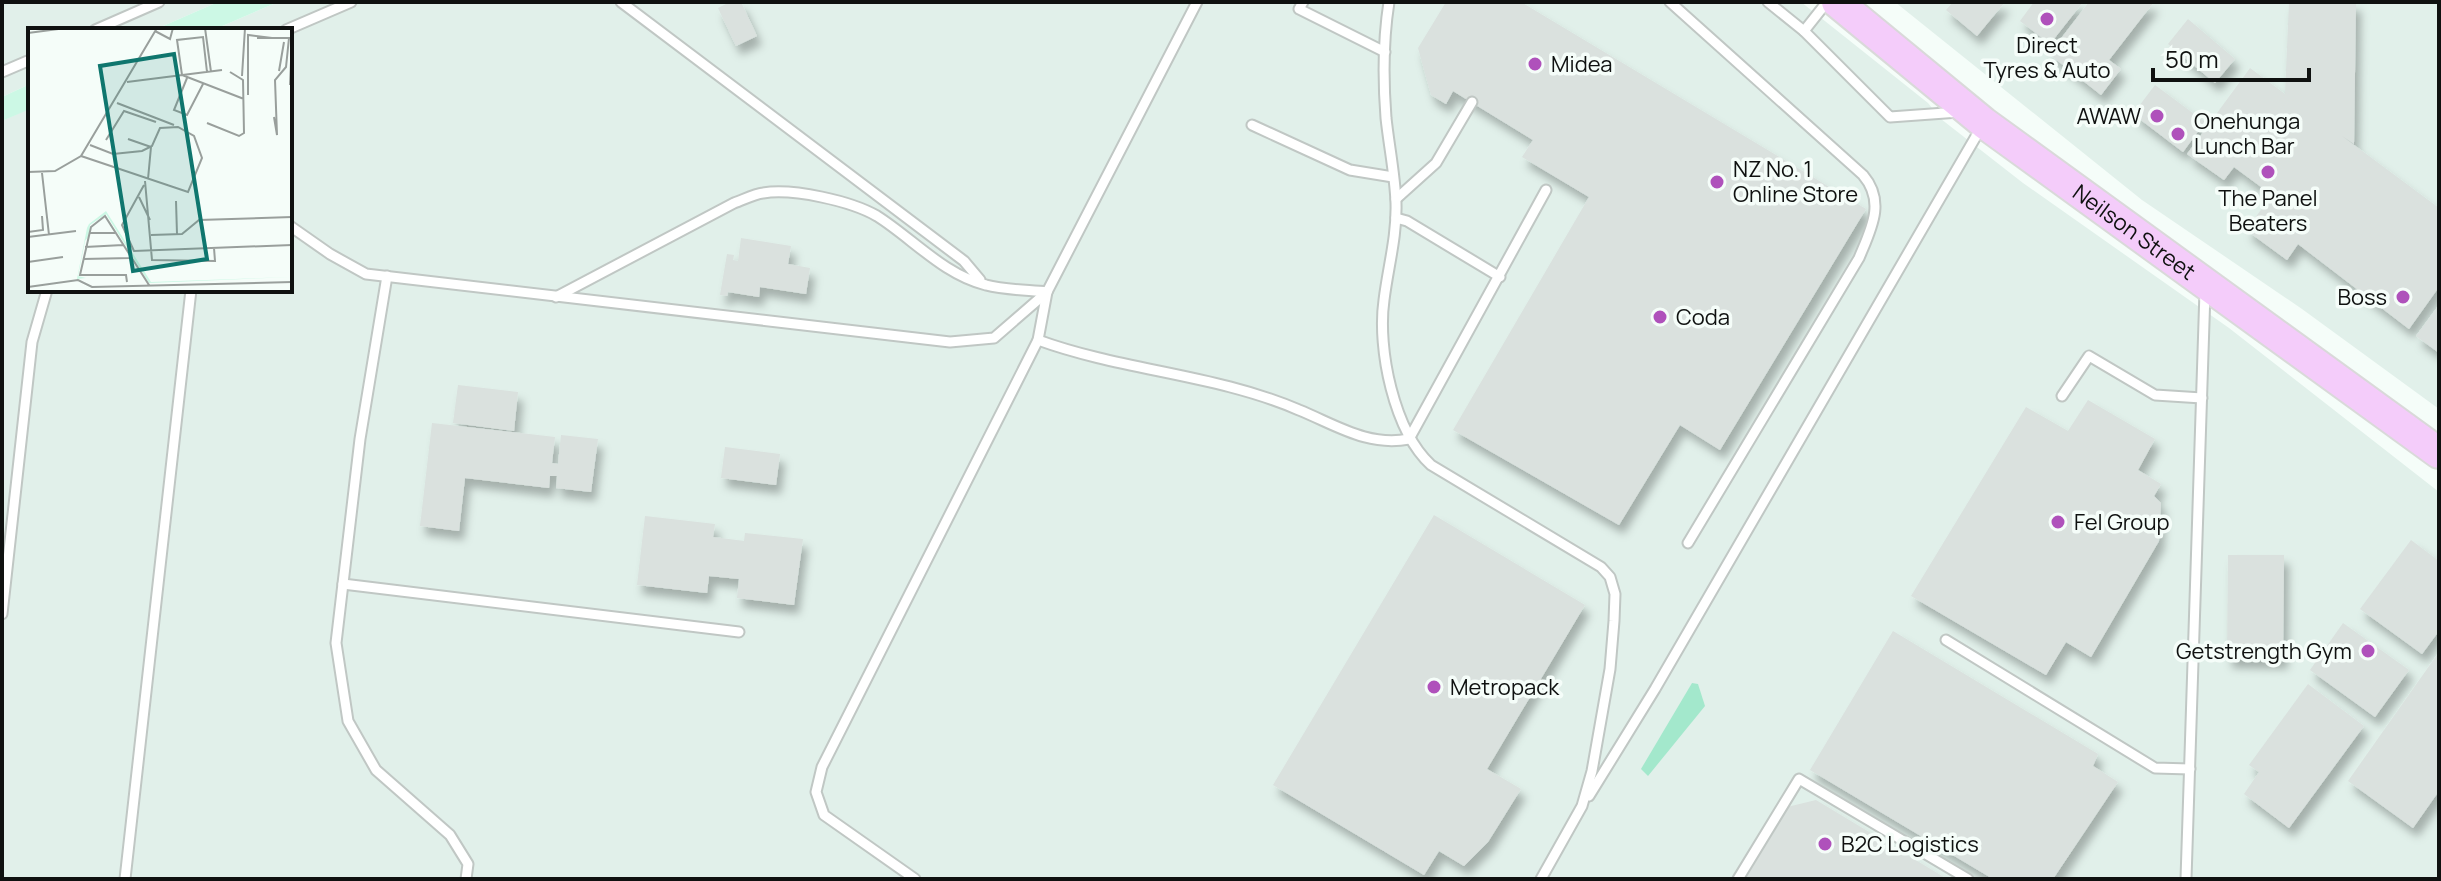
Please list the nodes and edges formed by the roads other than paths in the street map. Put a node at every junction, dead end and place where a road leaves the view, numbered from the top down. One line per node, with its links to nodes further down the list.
1 (157, 2): 11 (lane)
2 (351, 2): 12 (lane)
3 (621, 2): 27 (lane)
4 (1197, 2): 31 (lane)
5 (1303, 2): 14 (lane)
6 (1389, 2): 14 (lane)
7 (1670, 2): 38 (lane)
8 (1768, 2): 13 (lane)
9 (1827, 2): 13 (lane)
10 (1837, 2): 18 (main road, Neilson Street)
11 (99, 28)
12 (291, 28)
13 (1804, 31): 18 (lane)
14 (1385, 52): 20 (lane)
15 (28, 61): 16 (lane)
16 (2, 72)
17 (1472, 102): 22 (lane)
18 (1977, 117): 28 (main road, Neilson Street); 44 (lane)
19 (1252, 125): 20 (lane)
20 (1393, 177): 22 (lane)
21 (1546, 190): 26 (lane)
22 (1396, 199): 23 (lane)
23 (1396, 218): 26 (lane); 36 (lane)
24 (292, 227): 25 (lane)
25 (387, 276): 32 (lane); 39 (lane)
26 (1500, 277): 36 (lane)
27 (985, 285): 31 (lane); 32 (lane)
28 (2206, 285): 35 (lane); 37 (main road, Neilson Street)
29 (46, 292): 40 (lane)
30 (191, 292): 45 (lane)
31 (1047, 292): 32 (lane); 33 (lane)
32 (556, 297)
33 (1038, 340): 36 (lane); 47 (lane)
34 (2062, 396): 35 (lane)
35 (2202, 398): 43 (lane)
36 (1409, 439): 44 (lane)
37 (2439, 453)
38 (1688, 543)
39 (343, 584): 41 (lane); 46 (lane)
40 (2, 614)
41 (739, 632)
42 (1946, 640): 43 (lane)
43 (2190, 769): 51 (lane)
44 (1579, 812): 48 (lane)
45 (125, 879)
46 (466, 879)
47 (915, 879)
48 (1541, 879)
49 (1738, 879): 50 (lane)
50 (1968, 879)
51 (2186, 879)

